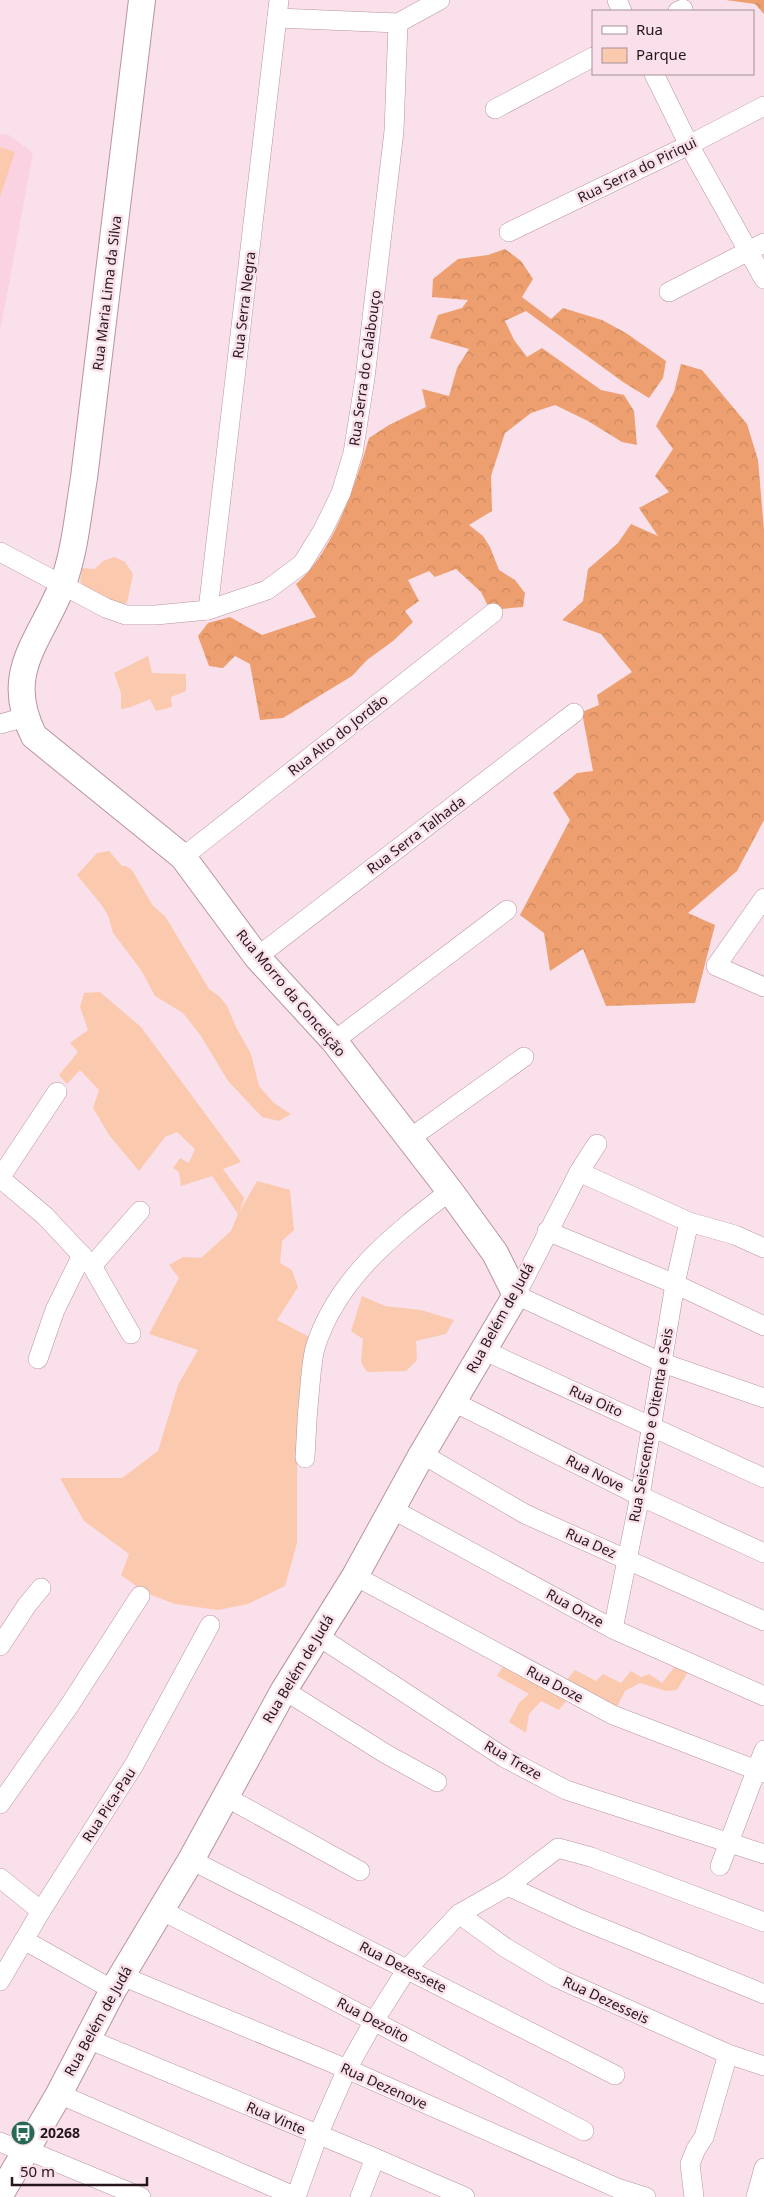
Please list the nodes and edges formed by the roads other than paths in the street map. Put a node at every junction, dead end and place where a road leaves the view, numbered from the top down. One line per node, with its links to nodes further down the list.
1 (142, 0): 15 (street, Rua Maria Lima da Silva)
2 (440, 0): 4 (street)
3 (278, 9): 4 (street); 16 (street, Rua Serra Negra)
4 (398, 23): 16 (street, Rua Serra do Calabouço)
5 (592, 58): 8 (street)
6 (654, 75): 9 (street)
7 (764, 106): 9 (street, Rua Serra do Piriqui)
8 (495, 109)
9 (689, 145): 10 (street, Rua Serra do Piriqui); 11 (street)
10 (509, 232)
11 (756, 246): 12 (street); 13 (street)
12 (764, 279)
13 (669, 292)
14 (0, 552): 15 (street, Rua Serra do Calabouço)
15 (62, 585): 16 (street, Rua Serra do Calabouço); 19 (street, Rua Morro da Conceição)
16 (208, 610)
17 (493, 613): 21 (street, Rua Alto do Jordão)
18 (574, 713): 24 (street, Rua Serra Talhada)
19 (25, 717): 20 (street); 21 (street, Rua Morro da Conceição)
20 (0, 724)
21 (183, 857): 24 (street, Rua Morro da Conceição)
22 (764, 898): 25 (street)
23 (507, 910): 26 (street)
24 (257, 957): 26 (street, Rua Morro da Conceição)
25 (764, 987)
26 (334, 1042): 29 (street, Rua Morro da Conceição)
27 (524, 1057): 29 (street)
28 (57, 1092): 32 (street)
29 (409, 1139): 33 (street, Rua Morro da Conceição)
30 (597, 1144): 31 (street, Rua Belém de Judá)
31 (579, 1172): 35 (street); 36 (street, Rua Belém de Judá)
32 (0, 1178): 38 (street)
33 (450, 1191): 40 (street, Rua Morro da Conceição); 50 (street)
34 (140, 1211): 38 (street)
35 (689, 1222): 37 (street); 39 (street, Rua Seiscento e Oitenta e Seis)
36 (547, 1231): 39 (street); 40 (street, Rua Belém de Judá)
37 (764, 1248)
38 (87, 1261): 42 (street); 44 (street)
39 (675, 1284): 41 (street); 45 (street, Rua Seiscento e Oitenta e Seis)
40 (516, 1295): 43 (street, Rua Belém de Judá); 45 (street)
41 (764, 1326)
42 (131, 1334)
43 (483, 1350): 47 (street, Rua Belém de Judá); 48 (street, Rua Oito)
44 (38, 1359)
45 (663, 1363): 46 (street); 48 (street, Rua Seiscento e Oitenta e Seis)
46 (764, 1398)
47 (454, 1402): 49 (street, Rua Belém de Judá); 52 (street, Rua Nove)
48 (651, 1426): 51 (street, Rua Oito); 52 (street, Rua Seiscento e Oitenta e Seis)
49 (422, 1454): 53 (street, Rua Belém de Judá); 55 (street, Rua Dez)
50 (305, 1458)
51 (764, 1478)
52 (640, 1496): 54 (street, Rua Nove); 55 (street, Rua Seiscento e Oitenta e Seis)
53 (392, 1509): 56 (street, Rua Belém de Judá); 61 (street, Rua Onze)
54 (764, 1553)
55 (628, 1559): 59 (street, Rua Dez); 61 (street, Rua Seiscento e Oitenta e Seis)
56 (355, 1576): 62 (street, Rua Belém de Judá); 67 (street, Rua Doze)
57 (40, 1588): 63 (street)
58 (140, 1596): 70 (street)
59 (764, 1621)
60 (210, 1625): 79 (street, Rua Pica-Pau)
61 (613, 1629): 65 (street, Rua Onze)
62 (318, 1636): 64 (street, Rua Belém de Judá); 71 (street, Rua Treze)
63 (0, 1646)
64 (284, 1690): 68 (street); 69 (street, Rua Belém de Judá)
65 (764, 1696)
66 (764, 1750): 67 (street)
67 (760, 1771): 71 (street)
68 (437, 1782)
69 (226, 1797): 73 (street, Rua Belém de Judá); 75 (street)
70 (0, 1804)
71 (729, 1842): 72 (street); 74 (street)
72 (764, 1854)
73 (191, 1860): 78 (street, Rua Belém de Judá); 83 (street, Rua Dezessete)
74 (720, 1866)
75 (360, 1871)
76 (0, 1878): 79 (street)
77 (508, 1886): 80 (street); 81 (street); 86 (street)
78 (162, 1910): 85 (street, Rua Belém de Judá); 87 (street, Rua Dezoito)
79 (40, 1911): 82 (street, Rua Pica-Pau)
80 (460, 1914): 83 (street); 89 (street, Rua Dezesseis)
81 (764, 1922)
82 (24, 1940): 84 (street, Rua Pica-Pau); 85 (street, Rua Dezenove)
83 (407, 1969): 87 (street); 92 (street, Rua Dezessete)
84 (0, 1981)
85 (117, 1983): 88 (street, Rua Belém de Judá); 91 (street, Rua Dezenove)
86 (764, 1994)
87 (374, 2021): 91 (street); 94 (street, Rua Dezoito)
88 (88, 2039): 93 (street, Rua Belém de Judá); 95 (street, Rua Vinte)
89 (728, 2054): 90 (street, Rua Dezesseis); 108 (street)
90 (764, 2066)
91 (347, 2069): 95 (street); 101 (street, Rua Dezenove)
92 (615, 2075)
93 (59, 2094): 97 (street, Rua Belém de Judá); 104 (street)
94 (584, 2131)
95 (318, 2135): 98 (street, Rua Vinte); 104 (street)
96 (0, 2142): 97 (street)
97 (25, 2151): 102 (street, Rua Belém de Judá); 103 (street)
98 (375, 2158): 100 (street, Rua Vinte); 105 (street)
99 (764, 2168): 109 (street)
100 (427, 2189): 106 (street, Rua Vinte)
101 (616, 2192): 107 (street, Rua Dezenove)
102 (0, 2195)
103 (141, 2197)
104 (296, 2197)
105 (360, 2197)
106 (465, 2197)
107 (646, 2197)
108 (694, 2197)
109 (756, 2197)

